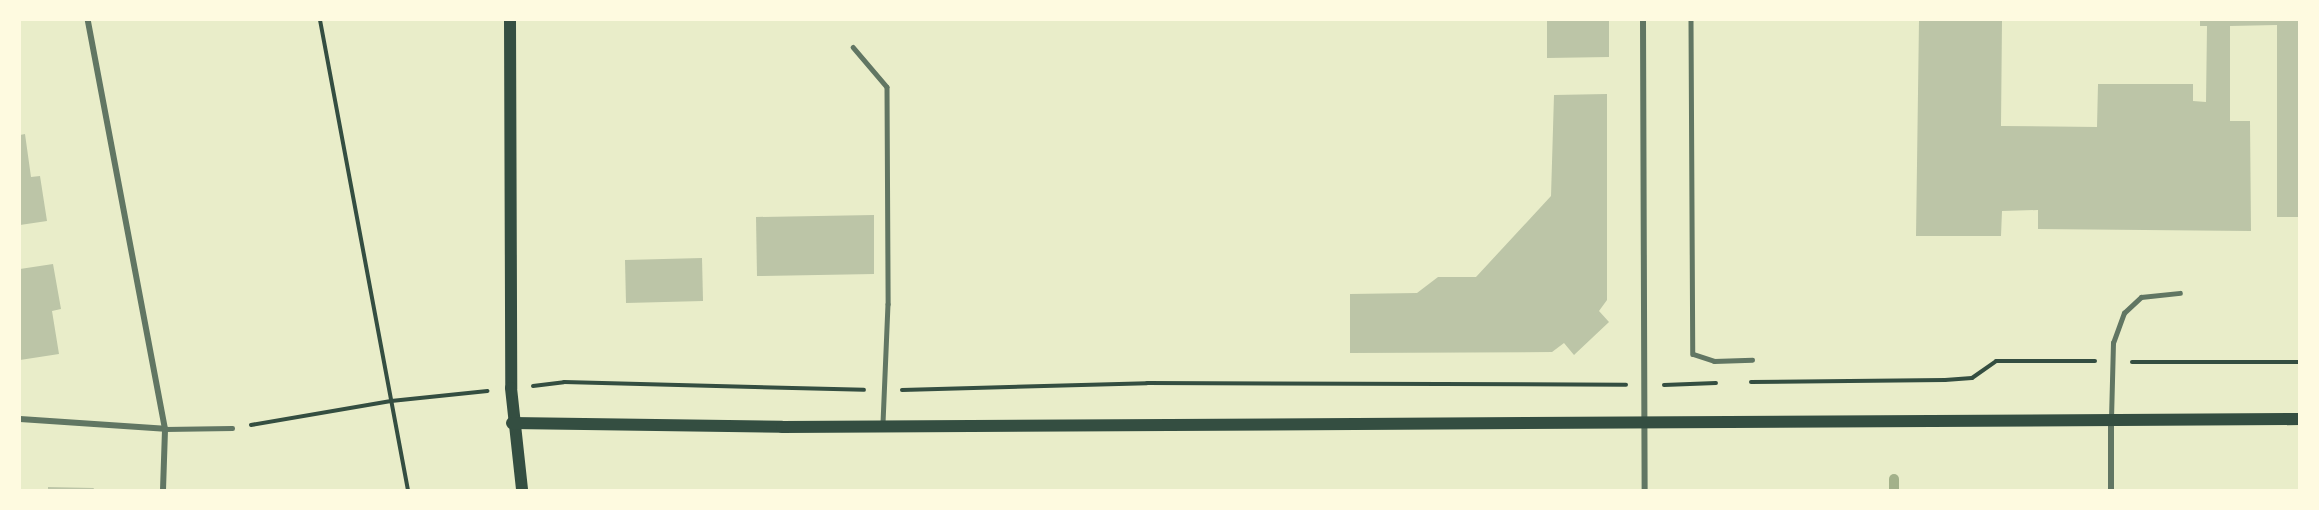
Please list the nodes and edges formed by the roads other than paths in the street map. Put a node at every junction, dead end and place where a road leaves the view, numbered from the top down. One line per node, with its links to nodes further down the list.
1 (88, 20): 15 (street)
2 (510, 20): 11 (main road)
3 (1643, 20): 12 (street)
4 (1690, 20): 7 (lane)
5 (853, 47): 13 (lane)
6 (2180, 293): 10 (lane)
7 (1752, 360)
8 (2300, 418): 10 (main road)
9 (20, 419): 15 (street)
10 (2111, 421): 12 (main road); 19 (street)
11 (512, 423): 13 (main road); 17 (main road)
12 (1646, 424): 13 (main road); 18 (street)
13 (883, 427)
14 (232, 428): 15 (lane)
15 (165, 429): 16 (street)
16 (163, 490)
17 (522, 490)
18 (1645, 490)
19 (2111, 490)

